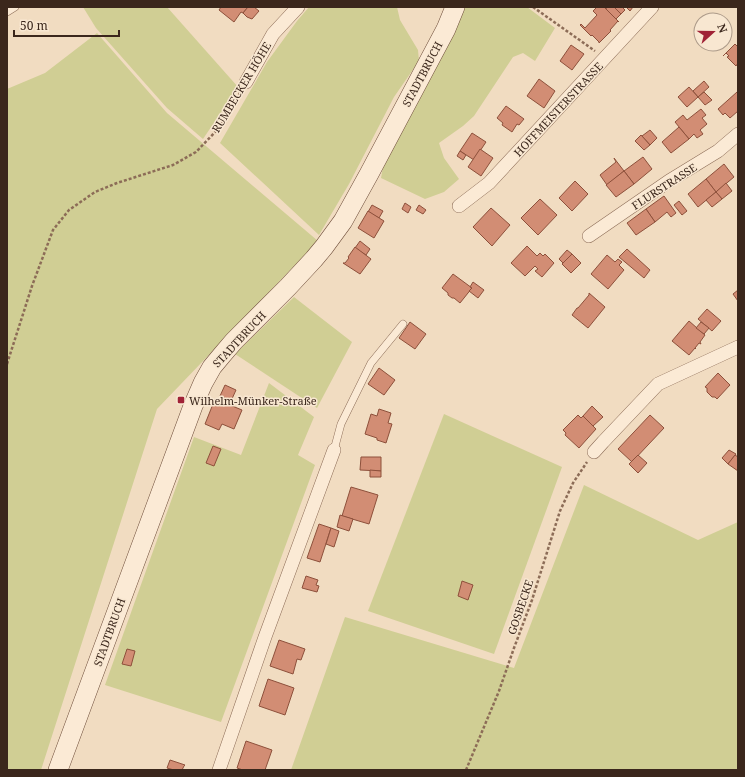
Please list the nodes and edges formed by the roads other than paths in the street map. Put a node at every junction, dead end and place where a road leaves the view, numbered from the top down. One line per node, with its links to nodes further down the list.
1 (15, 7): 5 (lane)
2 (298, 7): 6 (street, RUMBECKER HÖHE)
3 (455, 7): 14 (street, STADTBRUCH)
4 (652, 7): 8 (street, HOFFMEISTERSTRASSE)
5 (7, 12)
6 (246, 82)
7 (738, 134): 9 (street, FLURSTRASSE)
8 (459, 206)
9 (589, 236)
10 (403, 324): 12 (lane)
11 (738, 347): 13 (street)
12 (334, 450): 15 (street)
13 (594, 452)
14 (58, 770)
15 (218, 770)

